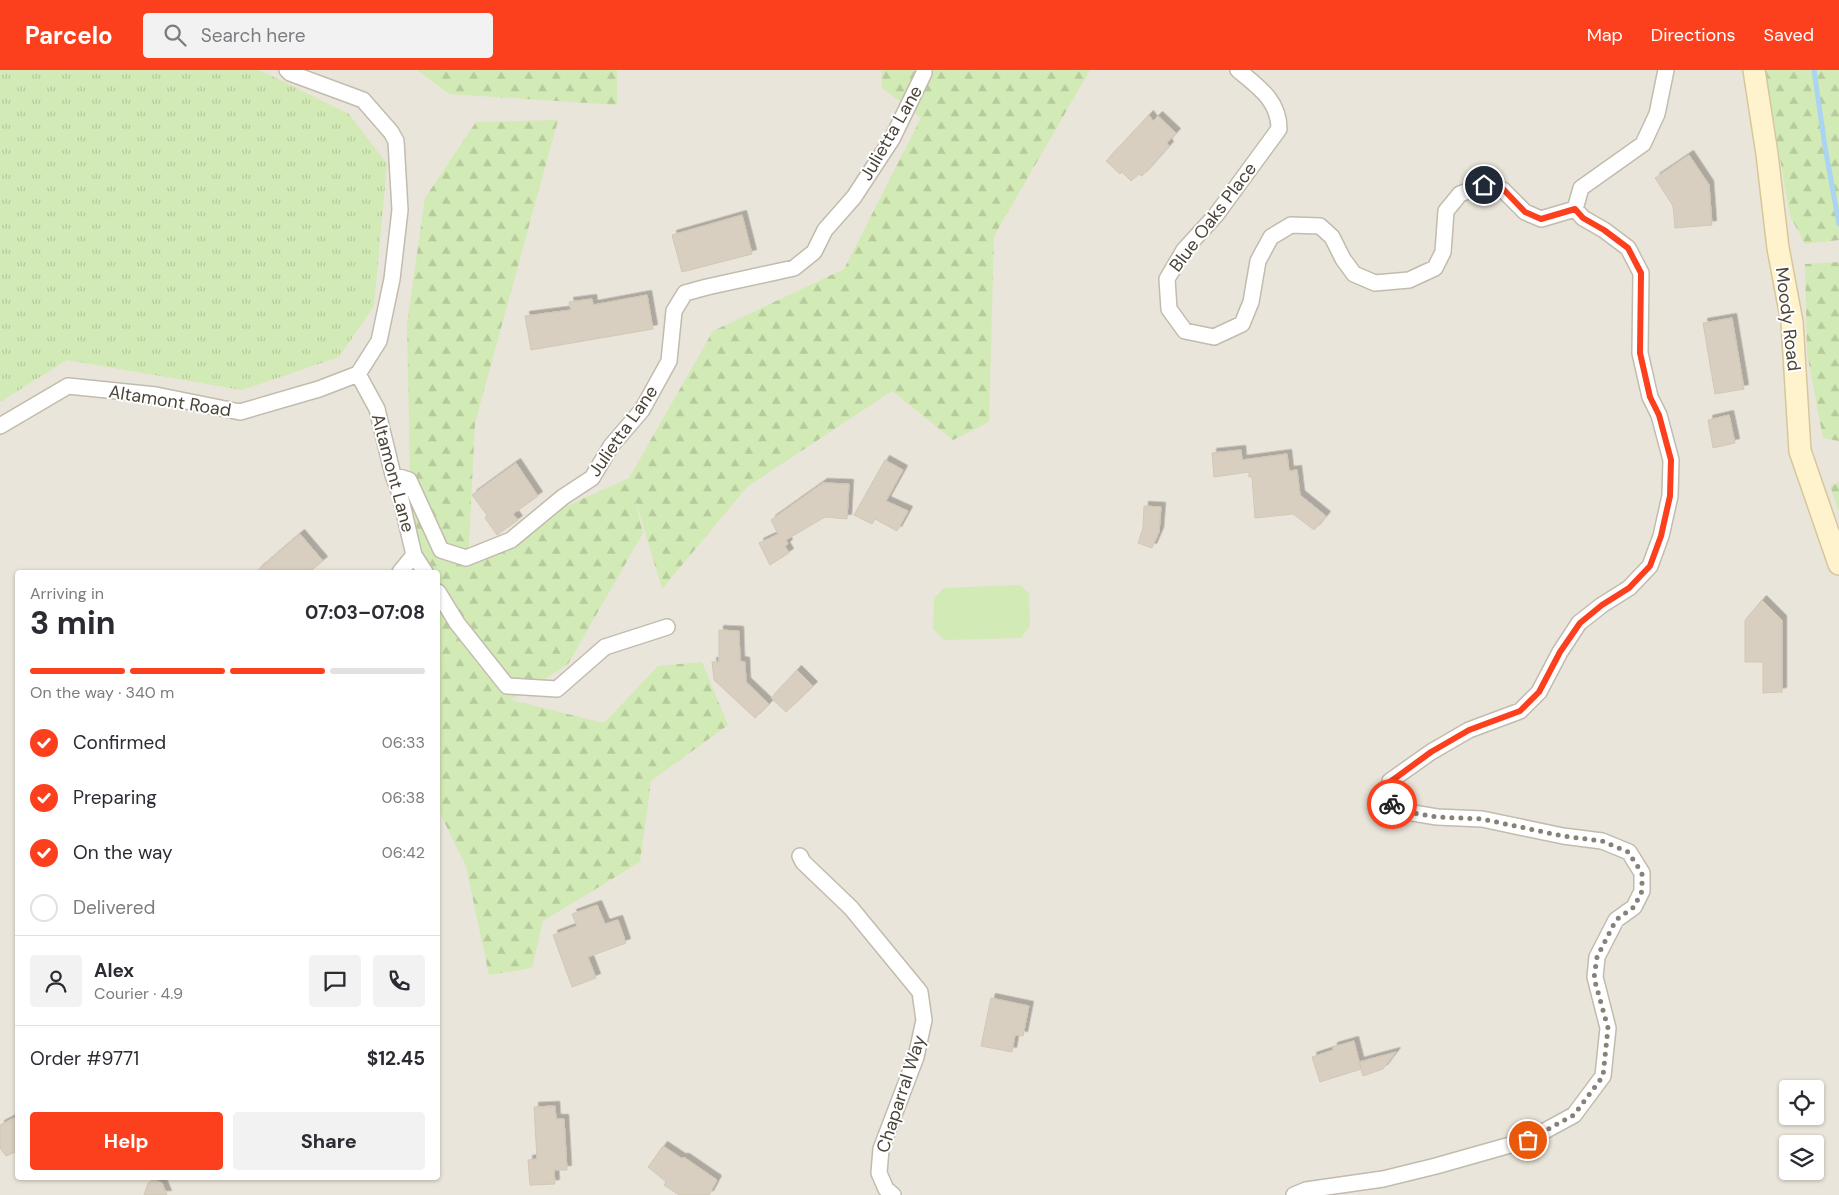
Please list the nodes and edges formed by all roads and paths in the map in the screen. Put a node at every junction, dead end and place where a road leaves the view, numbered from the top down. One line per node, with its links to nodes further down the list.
1 (287, 70): 7 (street)
2 (924, 70): 9 (street, Julietta Lane)
3 (1238, 70): 6 (street, Blue Oaks Place)
4 (1666, 70): 6 (street)
5 (1754, 70): 11 (street, Moody Road)
6 (1575, 209): 18 (street)
7 (358, 374): 8 (street, Altamont Road); 9 (street, Altamont Lane)
8 (0, 426)
9 (393, 475): 10 (street, Altamont Lane)
10 (414, 555): 12 (street); 13 (street, Altamont Lane)
11 (1839, 564)
12 (402, 570)
13 (424, 570)
14 (440, 595): 15 (street)
15 (667, 627)
16 (800, 856): 17 (street, Chaparral Way)
17 (893, 1195)
18 (1294, 1195)

